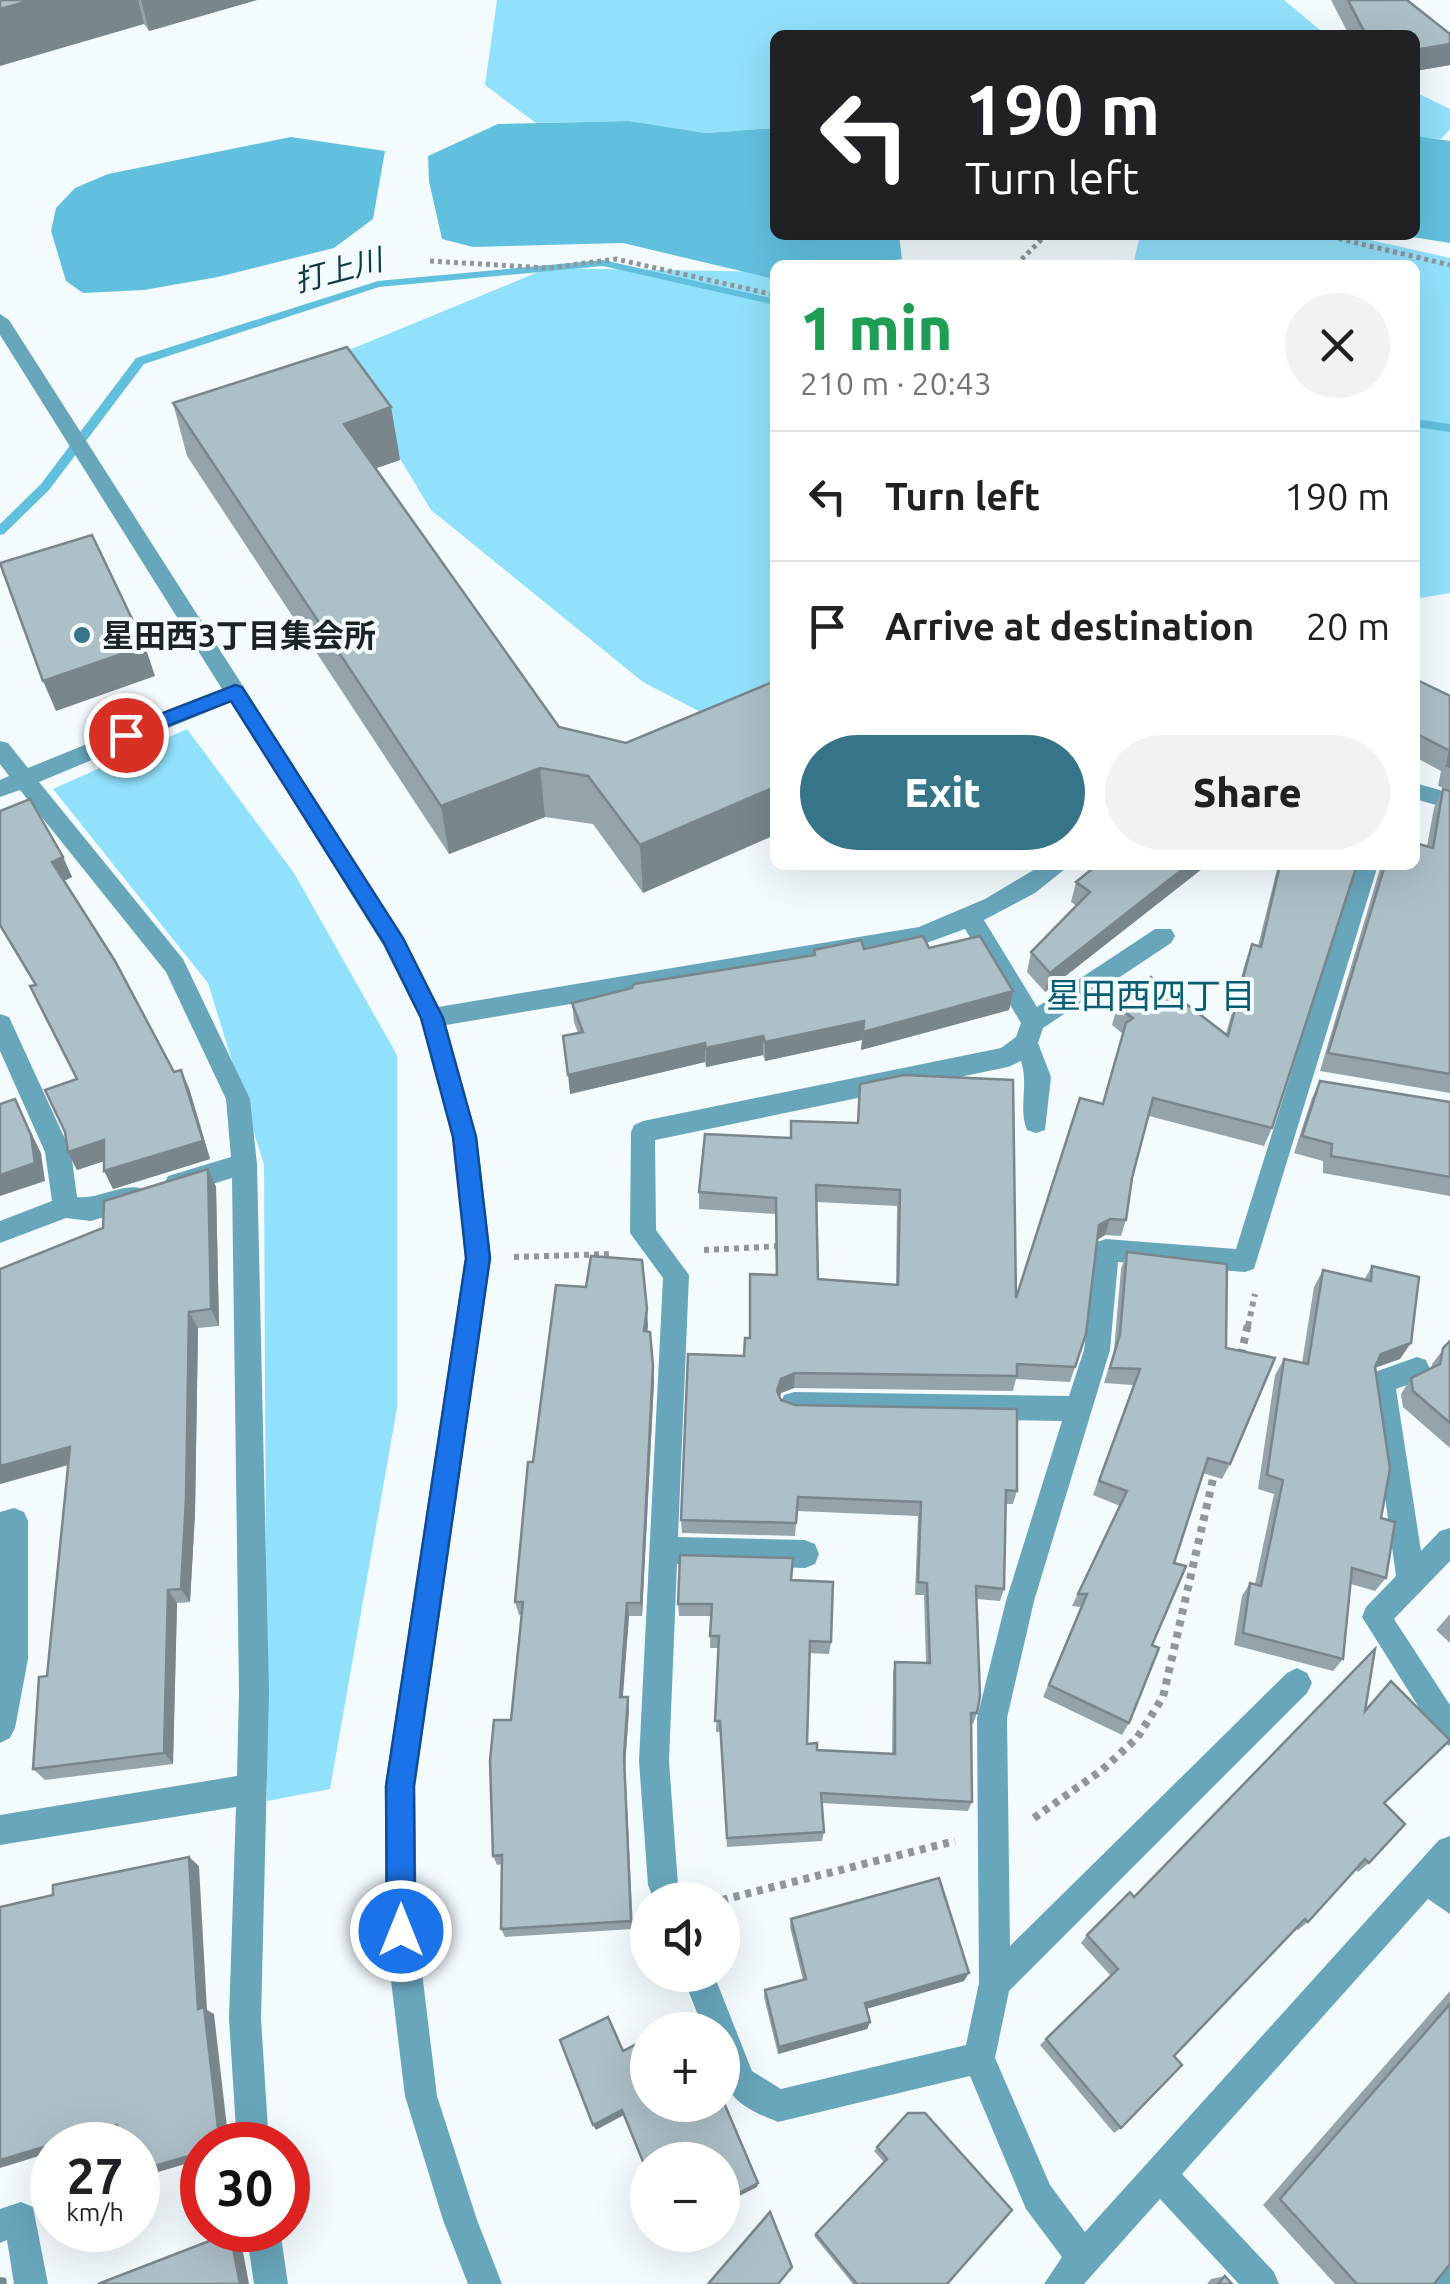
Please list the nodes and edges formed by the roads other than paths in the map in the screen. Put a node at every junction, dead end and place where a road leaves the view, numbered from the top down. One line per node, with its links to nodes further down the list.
1 (0, 320): 2 (street)
2 (235, 692): 4 (street); 11 (street)
3 (0, 749): 4 (street)
4 (12, 784): 15 (street)
5 (1420, 792): 6 (street)
6 (1450, 801)
7 (1053, 870): 9 (street)
8 (1366, 870): 20 (street)
9 (971, 918): 11 (street); 13 (street)
10 (1163, 936): 13 (street)
11 (432, 1018): 44 (street)
12 (0, 1024): 16 (street)
13 (1029, 1032): 14 (street); 23 (street)
14 (1036, 1123)
15 (244, 1164): 16 (street); 29 (street)
16 (66, 1207): 17 (street)
17 (0, 1232)
18 (1418, 1369): 25 (street)
19 (794, 1404): 20 (street)
20 (1078, 1409): 34 (street)
21 (0, 1525): 27 (street)
22 (1450, 1541): 25 (street)
23 (663, 1550): 24 (street); 32 (street)
24 (804, 1554)
25 (1411, 1578): 28 (street)
26 (1297, 1683): 34 (street)
27 (0, 1728)
28 (1450, 1732)
29 (251, 1790): 30 (street); 37 (street)
30 (0, 1830)
31 (1450, 1851): 33 (street)
32 (663, 1882)
33 (1438, 1888): 38 (street)
34 (995, 1983): 35 (street)
35 (979, 2058): 36 (street); 41 (street)
36 (740, 2082)
37 (251, 2122)
38 (1160, 2174): 41 (street); 46 (street)
39 (0, 2226): 42 (street)
40 (266, 2252): 43 (street)
41 (1084, 2258): 45 (street)
42 (31, 2284)
43 (271, 2284)
44 (485, 2284)
45 (1061, 2284)
46 (1262, 2284)

